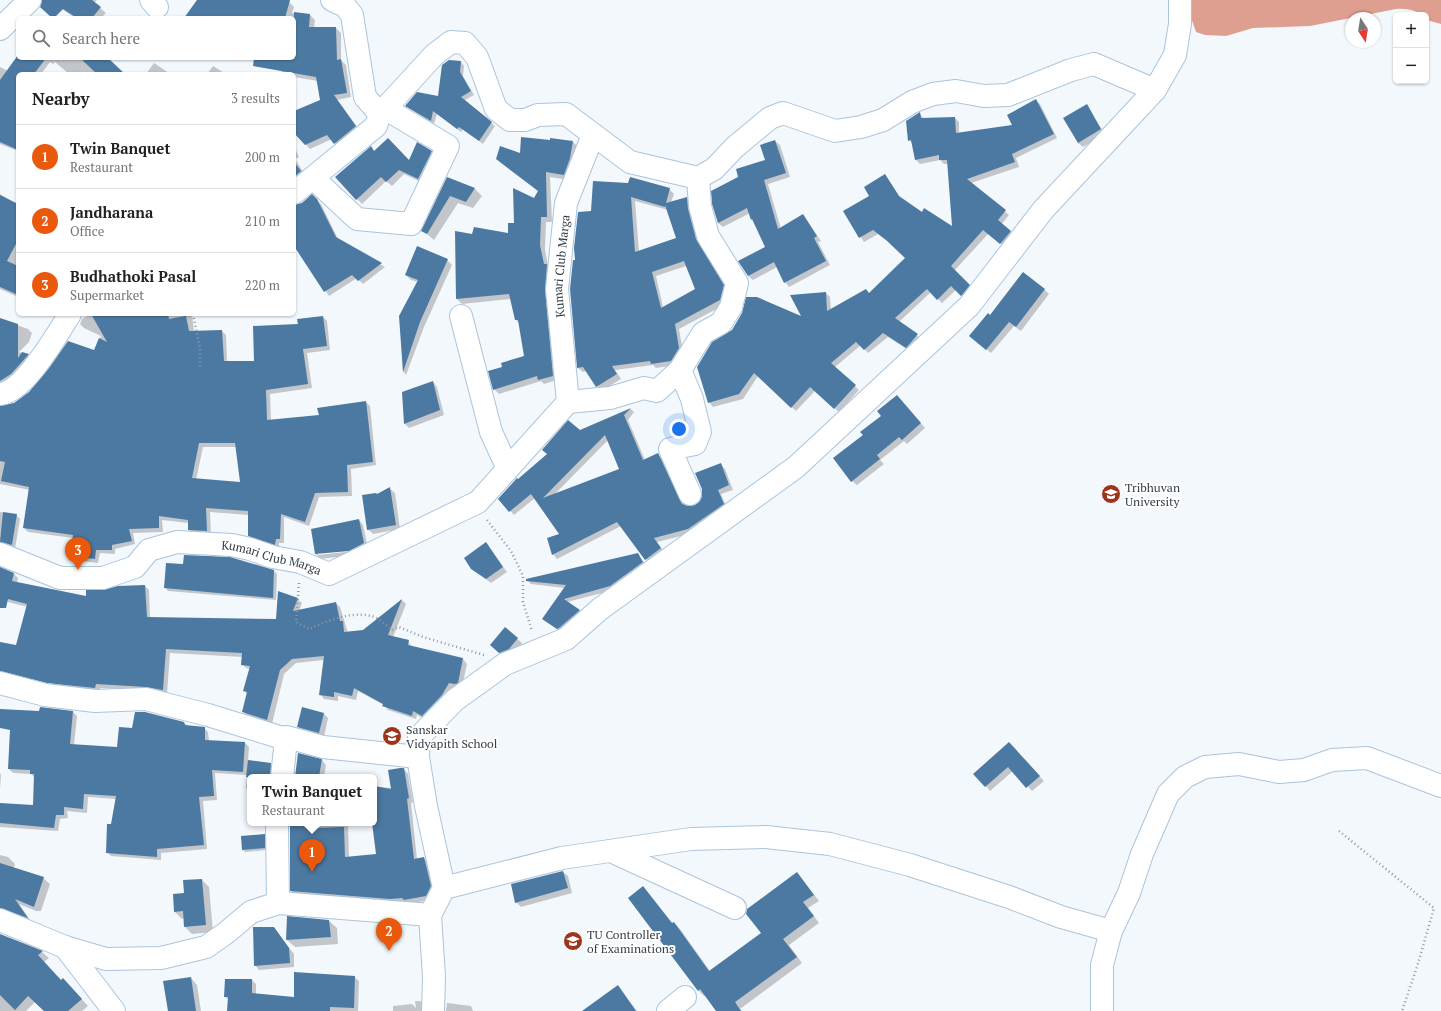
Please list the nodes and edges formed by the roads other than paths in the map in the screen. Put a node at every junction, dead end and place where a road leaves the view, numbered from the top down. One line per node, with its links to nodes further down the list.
1 (30, 0): 4 (street)
2 (332, 0): 6 (street)
3 (1180, 0): 5 (street)
4 (0, 29)
5 (1155, 90): 9 (street); 21 (street)
6 (383, 112): 7 (street); 8 (street); 8 (street)
7 (593, 135): 9 (street); 15 (street, Kumari Club Marga)
8 (314, 178): 10 (street)
9 (698, 178): 13 (street)
10 (296, 192)
11 (69, 316): 14 (street)
12 (461, 316): 16 (street)
13 (680, 370): 15 (street); 17 (street)
14 (0, 394)
15 (568, 402): 16 (street, Kumari Club Marga)
16 (508, 469): 18 (street, Kumari Club Marga)
17 (690, 494)
18 (0, 554)
19 (0, 683): 20 (street)
20 (286, 739): 21 (street); 22 (street)
21 (418, 756): 26 (street)
22 (282, 774)
23 (1441, 786): 31 (street)
24 (277, 826): 27 (street)
25 (610, 851): 26 (street); 28 (street); 31 (street)
26 (444, 888): 29 (street)
27 (278, 903): 29 (street); 32 (street)
28 (735, 908)
29 (430, 915): 35 (street)
30 (0, 920): 32 (street)
31 (1111, 931): 37 (street)
32 (65, 947): 34 (street)
33 (686, 997): 36 (street)
34 (114, 1011)
35 (433, 1011)
36 (668, 1011)
37 (1102, 1011)

